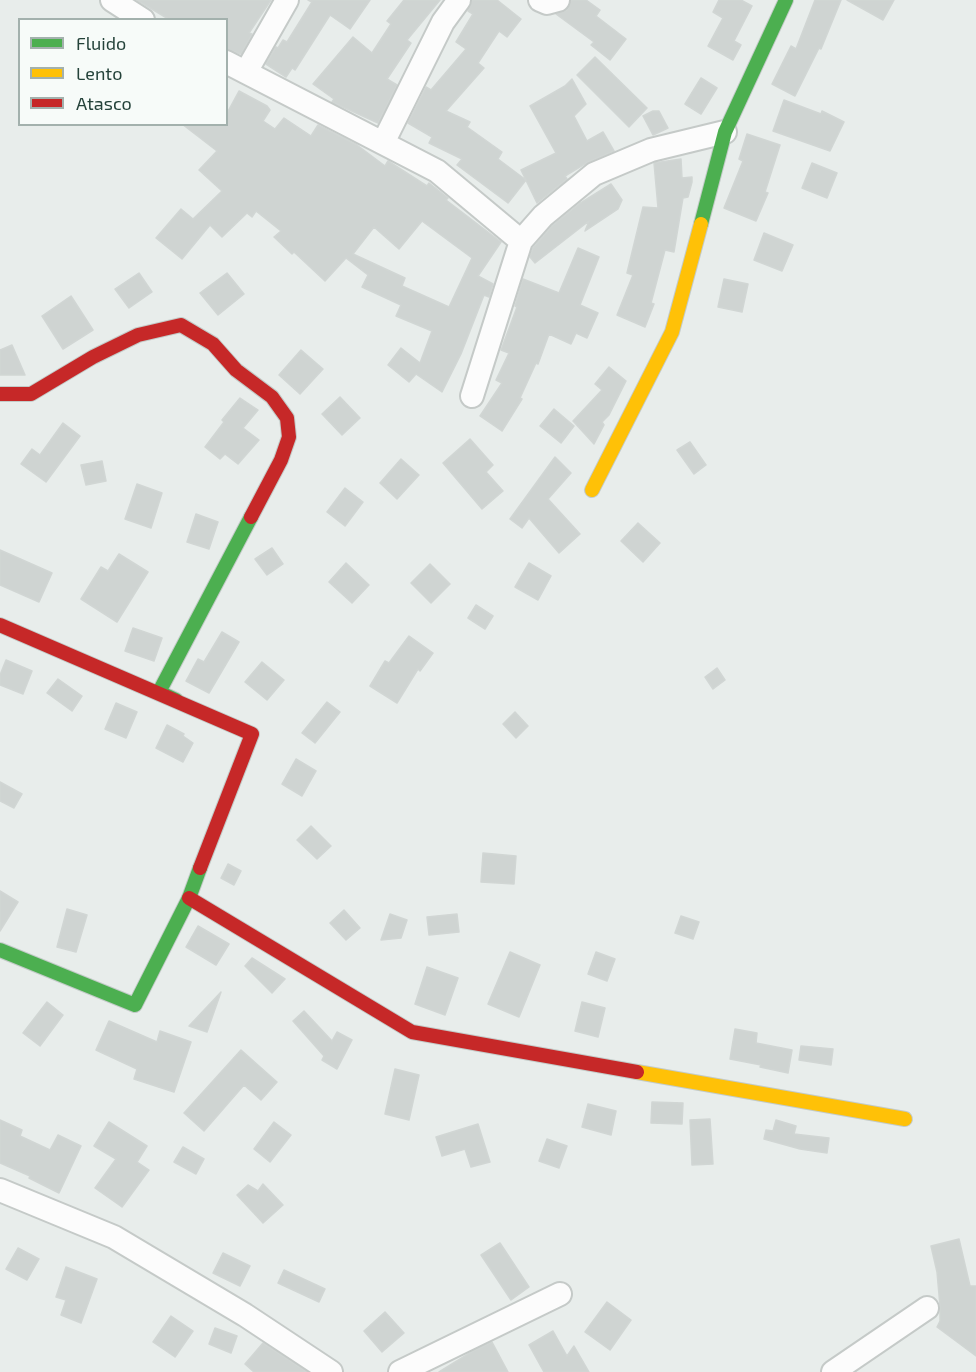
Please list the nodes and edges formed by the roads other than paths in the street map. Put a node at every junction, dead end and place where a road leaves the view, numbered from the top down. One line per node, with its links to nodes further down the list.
1 (112, 0): 7 (street)
2 (287, 0): 8 (street)
3 (459, 0): 10 (street)
4 (540, 0): 5 (street)
5 (558, 0)
6 (786, 0): 9 (street)
7 (140, 18)
8 (236, 67): 10 (street)
9 (725, 132): 11 (street); 14 (street)
10 (383, 143): 11 (street)
11 (521, 241): 13 (street)
12 (0, 394): 16 (street)
13 (472, 396)
14 (592, 490)
15 (0, 625): 16 (street)
16 (176, 700): 17 (street)
17 (189, 898): 18 (street); 19 (street)
18 (0, 950)
19 (905, 1119)
20 (0, 1190): 23 (street)
21 (560, 1294): 24 (street)
22 (927, 1308): 25 (street)
23 (331, 1372)
24 (400, 1372)
25 (833, 1372)

